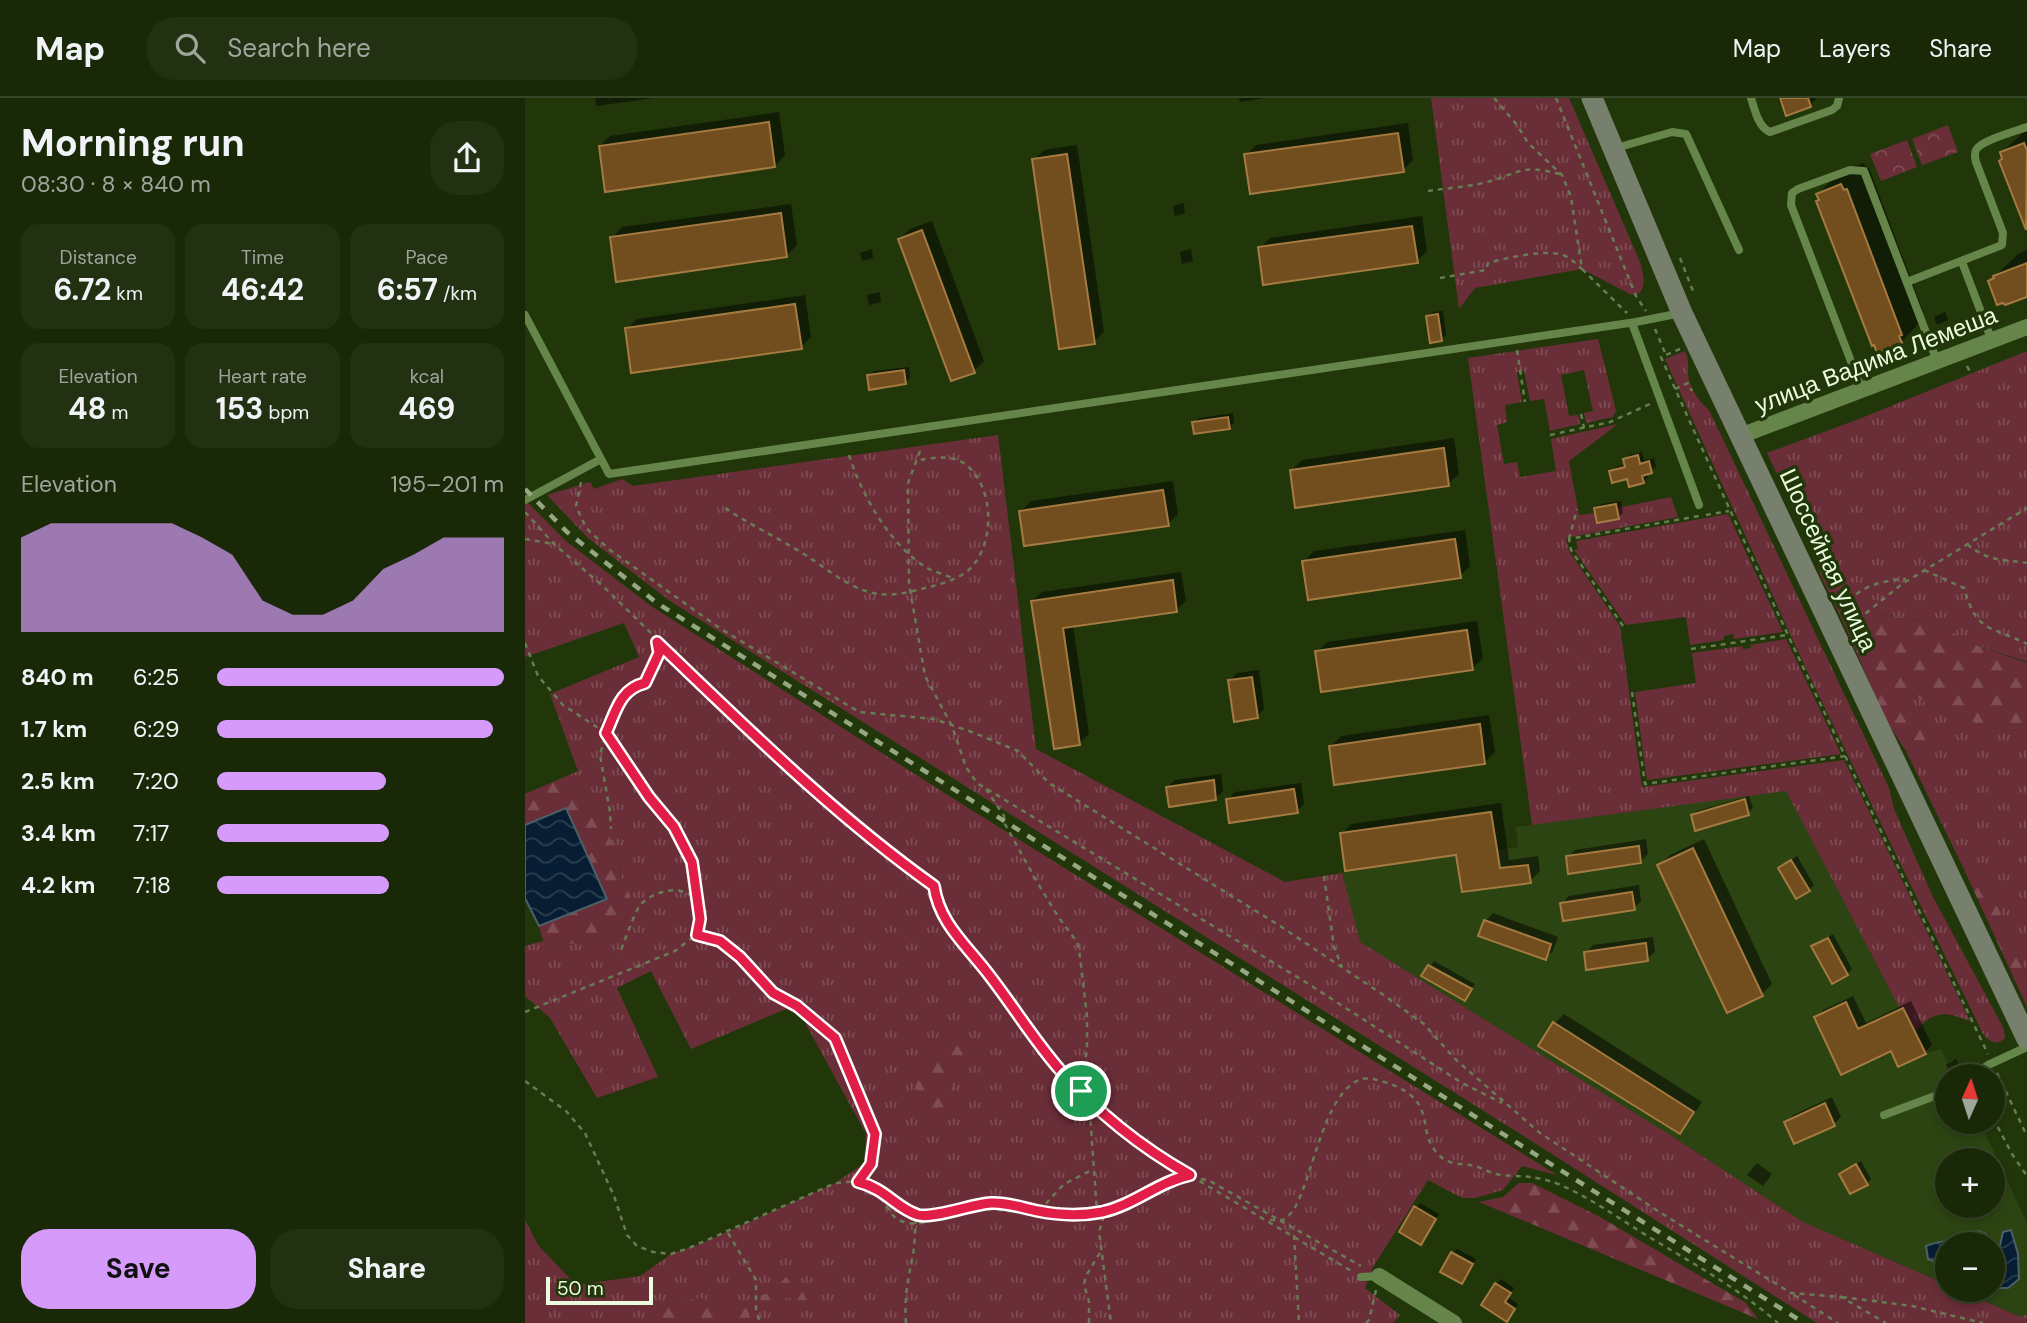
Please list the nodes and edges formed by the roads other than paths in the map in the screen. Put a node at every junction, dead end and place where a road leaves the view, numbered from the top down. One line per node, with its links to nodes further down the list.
1 (1592, 98): 5 (main road, Шоссейная улица)
2 (1751, 98): 3 (lane)
3 (1839, 98)
4 (2027, 127): 7 (lane)
5 (1613, 149): 6 (lane); 9 (main road, Шоссейная улица)
6 (1739, 250)
7 (1962, 262): 8 (lane); 13 (lane)
8 (1907, 282): 14 (lane); 15 (lane)
9 (1682, 313): 11 (lane); 16 (main road, Шоссейная улица)
10 (525, 315): 17 (lane)
11 (1634, 322): 17 (lane); 19 (lane)
12 (2027, 327): 13 (street, улица Вадима Лемеша)
13 (1992, 341): 14 (street, улица Вадима Лемеша)
14 (1937, 361): 15 (street, улица Вадима Лемеша)
15 (1862, 390): 16 (street, улица Вадима Лемеша)
16 (1740, 436): 20 (main road, Шоссейная улица)
17 (601, 459): 18 (lane)
18 (525, 500)
19 (1699, 505)
20 (2027, 1039)
21 (2027, 1048): 22 (lane)
22 (1990, 1064)
23 (1935, 1096): 24 (lane)
24 (1884, 1115)
25 (1379, 1276): 26 (lane); 27 (street)
26 (1361, 1277)
27 (1454, 1323)

